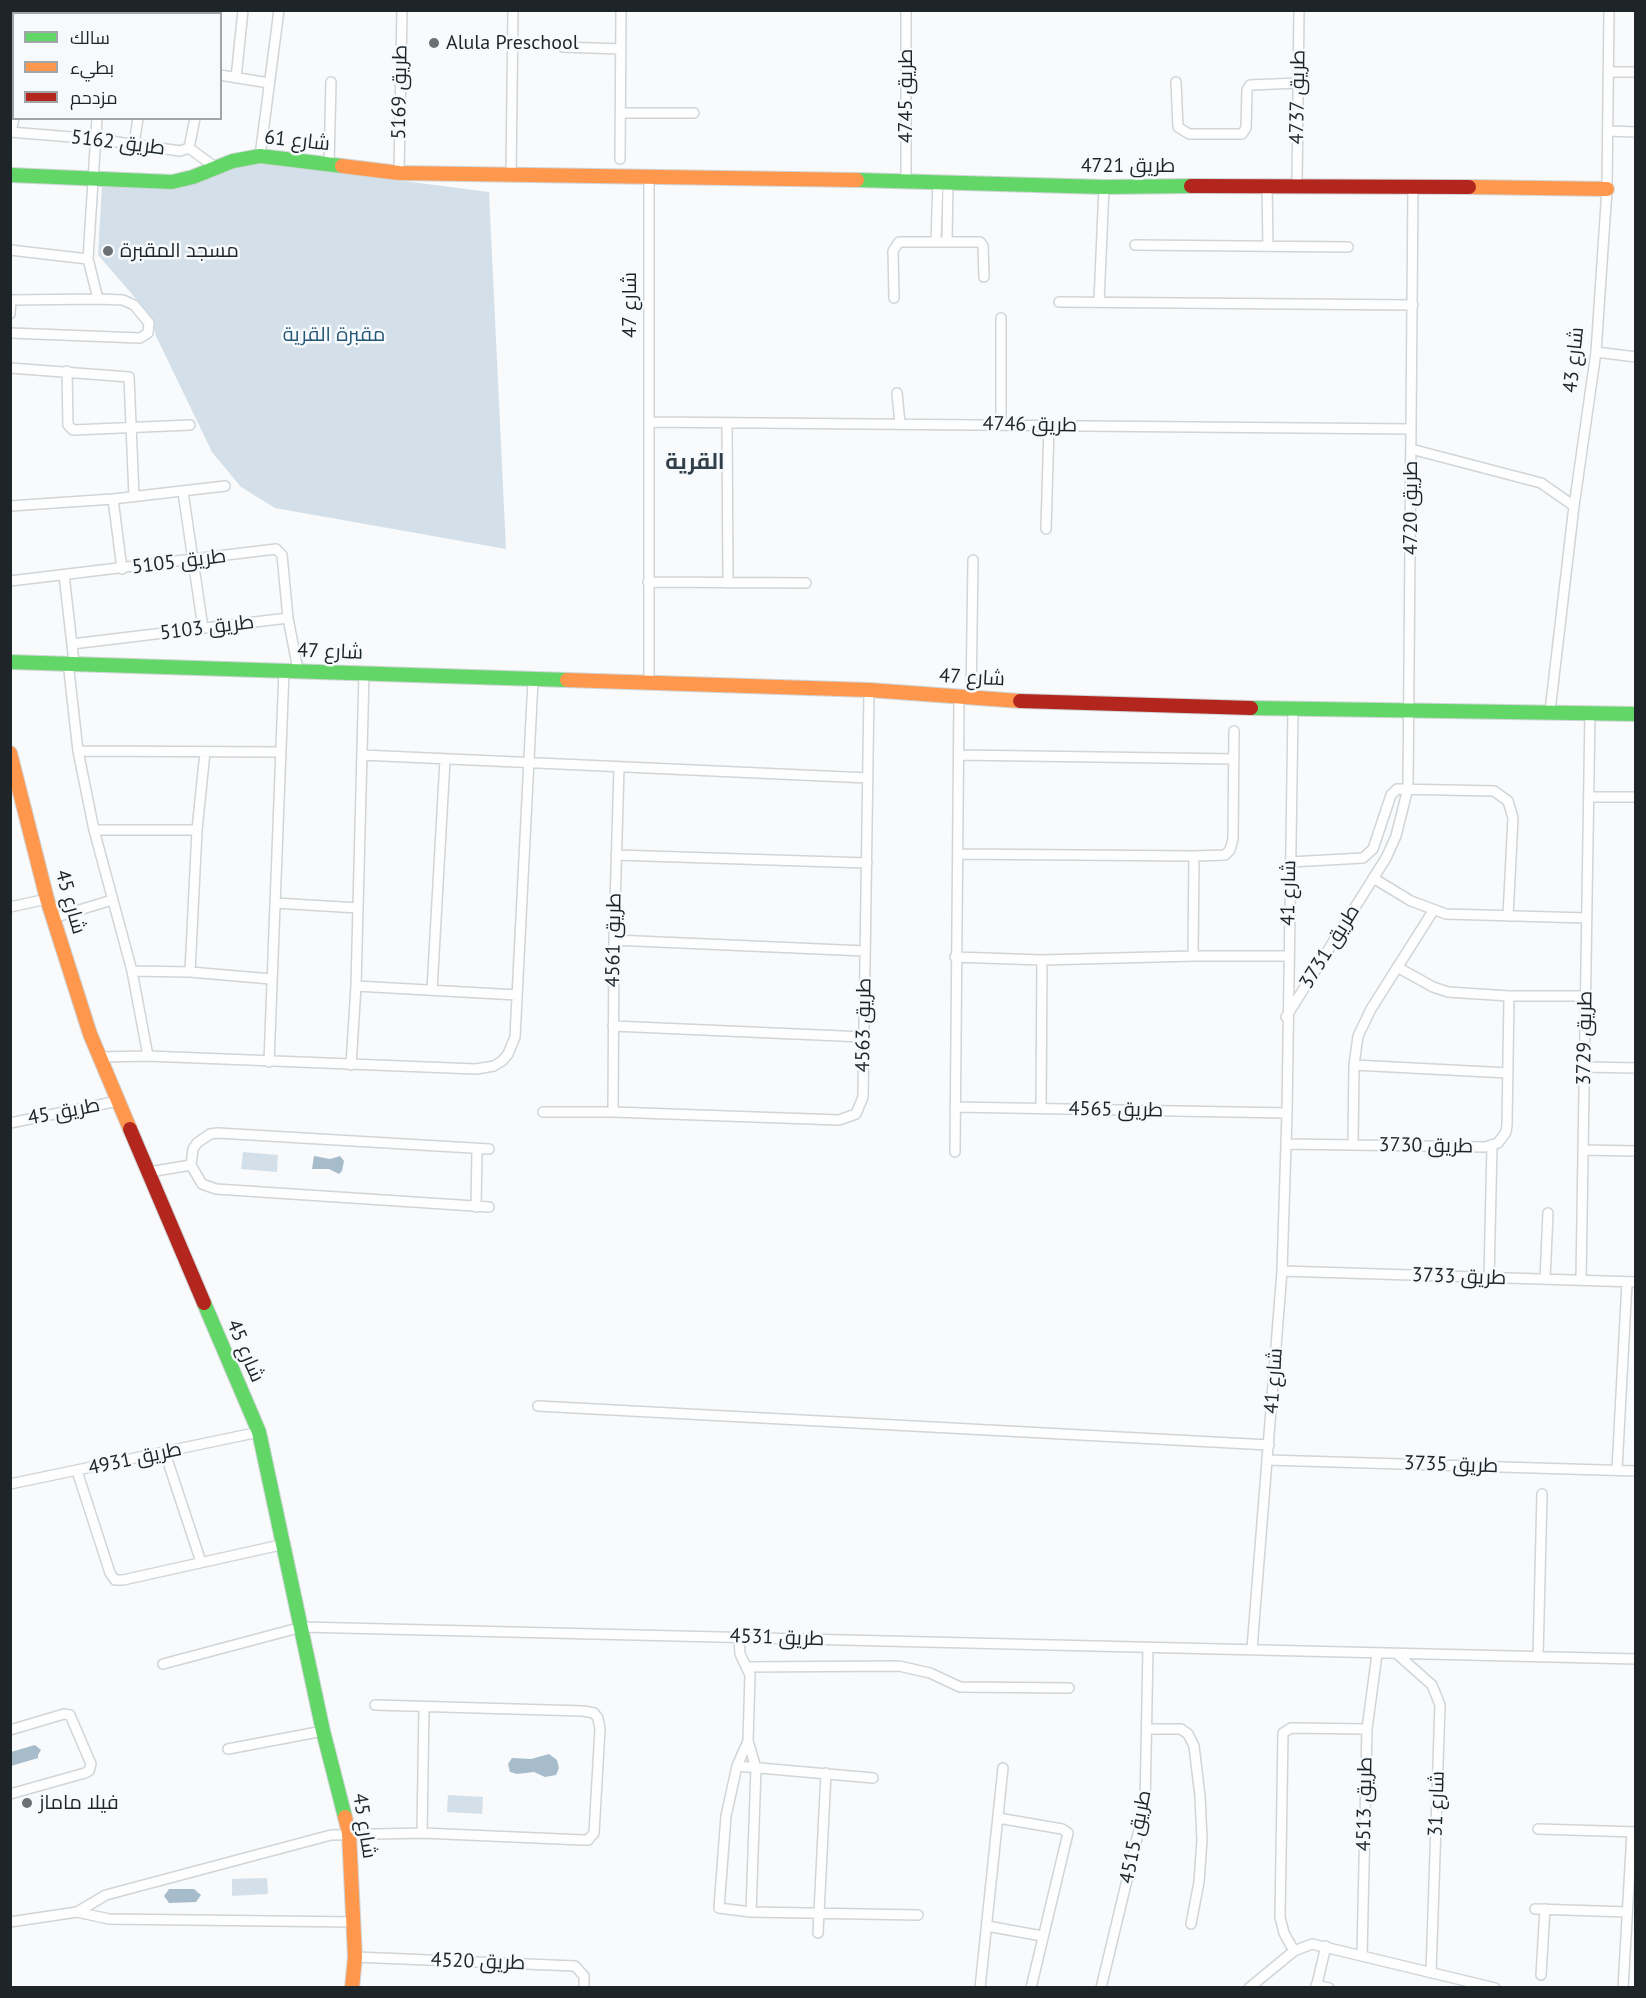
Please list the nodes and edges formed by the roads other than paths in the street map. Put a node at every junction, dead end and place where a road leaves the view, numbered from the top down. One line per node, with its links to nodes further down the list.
1 (104, 10): 10 (street)
2 (243, 10): 16 (street)
3 (279, 10): 19 (street)
4 (402, 10): 36 (street, طريق 5169)
5 (513, 10): 38 (street)
6 (621, 10): 12 (street)
7 (906, 10): 41 (street, طريق 4745)
8 (1299, 10): 20 (street, طريق 4737)
9 (1609, 10): 13 (street, شارع 43)
10 (97, 12)
11 (563, 47): 12 (street)
12 (621, 49): 21 (street)
13 (1610, 72): 14 (street); 26 (street, شارع 43)
14 (1635, 72)
15 (222, 75): 16 (street)
16 (236, 78): 19 (street)
17 (331, 82): 34 (street)
18 (1176, 82): 20 (street)
19 (269, 83): 32 (street)
20 (1298, 83): 44 (street, طريق 4737)
21 (621, 113): 22 (street); 33 (street)
22 (694, 113)
23 (97, 120): 29 (street)
24 (138, 120): 30 (street)
25 (195, 120): 31 (street)
26 (1608, 131): 28 (street); 47 (street, شارع 43)
27 (11, 132): 29 (street, طريق 5162)
28 (1635, 132)
29 (96, 139): 30 (street, طريق 5162); 40 (street)
30 (134, 144): 31 (street, طريق 5162)
31 (189, 148): 35 (street)
32 (260, 156): 34 (street, شارع 61); 35 (street, شارع 61)
33 (620, 159)
34 (329, 164): 36 (street, شارع 61)
35 (215, 167): 40 (street, شارع 61)
36 (399, 173): 38 (street, شارع 61)
37 (10, 175): 40 (street, شارع 61)
38 (511, 176): 39 (street, شارع 61)
39 (649, 178): 41 (street, طريق 4721); 69 (street, شارع 47)
40 (93, 180): 53 (street)
41 (906, 181): 42 (street, طريق 4721)
42 (943, 182): 46 (street, طريق 4721); 48 (street)
43 (1268, 184): 44 (street, طريق 4721); 46 (street, طريق 4721); 50 (street)
44 (1296, 184): 45 (street, طريق 4721)
45 (1413, 185): 47 (street, طريق 4721); 60 (street, طريق 4720)
46 (1104, 187): 59 (street)
47 (1607, 189): 64 (street, شارع 43)
48 (941, 240): 54 (street); 55 (street)
49 (1135, 245): 50 (street)
50 (1268, 246): 51 (street)
51 (1348, 247)
52 (10, 250): 53 (street)
53 (88, 259): 56 (street)
54 (984, 277)
55 (894, 298)
56 (98, 299): 57 (street); 63 (street)
57 (11, 300): 61 (street)
58 (1059, 302): 59 (street)
59 (1099, 302): 60 (street)
60 (1413, 305): 76 (street, طريق 4720)
61 (10, 314)
62 (1001, 318): 73 (street)
63 (10, 333)
64 (1596, 352): 65 (street); 83 (street, شارع 43)
65 (1635, 357)
66 (10, 368): 67 (street)
67 (67, 371): 75 (street); 75 (street)
68 (897, 393): 71 (street)
69 (650, 422): 70 (street, طريق 4746); 90 (street, شارع 47)
70 (727, 423): 71 (street, طريق 4746); 91 (street)
71 (900, 424): 73 (street, طريق 4746)
72 (190, 425): 75 (street)
73 (1001, 425): 74 (street, طريق 4746)
74 (1049, 426): 76 (street, طريق 4746); 84 (street)
75 (133, 428): 80 (street)
76 (1411, 429): 77 (street, طريق 4720)
77 (1410, 449): 83 (street); 105 (street, طريق 4720)
78 (225, 486): 79 (street)
79 (183, 492): 80 (street); 85 (street)
80 (134, 496): 81 (street)
81 (113, 498): 82 (street); 87 (street)
82 (10, 506)
83 (1574, 506): 106 (street, شارع 43)
84 (1046, 529)
85 (193, 560): 87 (street, طريق 5105); 93 (street, طريق 5105); 94 (street)
86 (973, 560): 103 (street)
87 (122, 568): 88 (street, طريق 5105)
88 (64, 575): 89 (street, طريق 5105); 95 (street)
89 (10, 581)
90 (648, 582): 91 (street); 101 (street, شارع 47)
91 (728, 582): 92 (street)
92 (806, 583)
93 (288, 618): 94 (street, طريق 5103); 98 (street)
94 (203, 628): 95 (street, طريق 5103)
95 (72, 644): 97 (street)
96 (10, 662): 97 (street, شارع 47)
97 (71, 662): 98 (street, شارع 47); 110 (street)
98 (291, 670): 99 (street, شارع 47); 113 (street)
99 (364, 673): 100 (street, شارع 47); 114 (street)
100 (533, 680): 101 (street, شارع 47); 118 (street)
101 (649, 684): 102 (street, شارع 47)
102 (869, 690): 103 (street, شارع 47); 120 (street, طريق 4563)
103 (965, 699): 104 (street, شارع 47); 115 (street)
104 (1293, 709): 105 (street); 129 (street, شارع 41)
105 (1411, 711): 106 (street); 121 (street, طريق 3731)
106 (1550, 711): 107 (street)
107 (1590, 712): 108 (street); 122 (street, طريق 3729)
108 (1635, 714)
109 (1234, 731): 116 (street)
110 (78, 750): 111 (street); 124 (street)
111 (205, 752): 113 (street); 125 (street)
112 (10, 753): 132 (street, شارع 45)
113 (281, 753): 134 (street)
114 (362, 755): 117 (street); 136 (street)
115 (959, 755): 116 (street); 126 (street)
116 (1234, 759): 128 (street)
117 (445, 760): 118 (street); 152 (street)
118 (528, 765): 119 (street); 153 (street)
119 (619, 768): 120 (street); 127 (street, طريق 4561)
120 (868, 778): 130 (street, طريق 4563)
121 (1408, 788): 129 (street); 131 (street, طريق 3731); 138 (street)
122 (1589, 797): 123 (street); 140 (street, طريق 3729)
123 (1635, 798)
124 (94, 830): 125 (street); 133 (street)
125 (197, 830): 149 (street)
126 (958, 854): 128 (street); 145 (street)
127 (616, 855): 130 (street); 141 (street, طريق 4561)
128 (1194, 856): 143 (street)
129 (1290, 862): 144 (street, شارع 41)
130 (867, 863): 142 (street, طريق 4563)
131 (1373, 878): 137 (street); 156 (street, طريق 3731)
132 (47, 899): 135 (street); 139 (street, شارع 45)
133 (112, 900): 139 (street); 148 (street)
134 (275, 903): 136 (street); 150 (street)
135 (10, 907)
136 (358, 908): 151 (street)
137 (1433, 911): 138 (street); 147 (street, طريق 3730)
138 (1508, 916): 140 (street)
139 (53, 918): 160 (street, شارع 45)
140 (1587, 918): 155 (street, طريق 3729)
141 (614, 940): 142 (street); 157 (street, طريق 4561)
142 (865, 951): 158 (street, طريق 4563)
143 (1193, 956): 144 (street); 146 (street)
144 (1288, 956): 156 (street, شارع 41)
145 (956, 957): 146 (street); 168 (street)
146 (1042, 960): 169 (street)
147 (1397, 967): 154 (street); 163 (street, طريق 3730)
148 (132, 971): 149 (street); 159 (street)
149 (190, 972): 150 (street)
150 (272, 979): 161 (street)
151 (356, 986): 152 (street); 162 (street)
152 (432, 990): 153 (street)
153 (517, 995): 162 (street)
154 (1509, 996): 155 (street); 166 (street, طريق 3730)
155 (1586, 996): 164 (street, طريق 3729)
156 (1286, 1017): 172 (street, شارع 41)
157 (613, 1026): 158 (street); 171 (street, طريق 4561)
158 (864, 1037): 171 (street, طريق 4563)
159 (148, 1056): 160 (street); 161 (street)
160 (100, 1057): 167 (street, شارع 45)
161 (269, 1062): 162 (street)
162 (351, 1065)
163 (1354, 1065): 166 (street); 175 (street, طريق 3730)
164 (1584, 1067): 165 (street); 179 (street, طريق 3729)
165 (1635, 1068)
166 (1508, 1073): 176 (street, طريق 3730)
167 (118, 1101): 173 (street, طريق 45); 183 (street, شارع 45)
168 (955, 1107): 169 (street, طريق 4565); 181 (street)
169 (1041, 1109): 172 (street, طريق 4565)
170 (543, 1112): 171 (street, طريق 4563)
171 (613, 1112)
172 (1282, 1113): 174 (street, شارع 41)
173 (10, 1123)
174 (1287, 1144): 175 (street, طريق 3730); 187 (street, شارع 41)
175 (1353, 1145): 176 (street, طريق 3730)
176 (1492, 1146): 188 (street)
177 (477, 1149): 178 (street); 182 (street); 184 (street)
178 (489, 1149)
179 (1583, 1150): 180 (street); 190 (street, طريق 3729)
180 (1635, 1151)
181 (955, 1152)
182 (190, 1164): 183 (street); 184 (street)
183 (149, 1172): 193 (street, شارع 45)
184 (476, 1207): 185 (street)
185 (489, 1207)
186 (1548, 1214): 189 (street)
187 (1282, 1271): 188 (street, طريق 3733); 194 (street, شارع 41)
188 (1489, 1278): 189 (street, طريق 3733)
189 (1545, 1279): 190 (street, طريق 3733)
190 (1581, 1280): 191 (street, طريق 3733)
191 (1631, 1282): 197 (street)
192 (538, 1406): 194 (street)
193 (259, 1432): 195 (street, طريق 4931); 202 (street, شارع 45)
194 (1269, 1445): 196 (street, شارع 41)
195 (165, 1453): 198 (street, طريق 4931); 203 (street)
196 (1267, 1460): 197 (street, طريق 3735); 207 (street, شارع 41)
197 (1617, 1470): 199 (street, طريق 3735)
198 (77, 1471): 200 (street, طريق 4931); 203 (street)
199 (1635, 1471)
200 (10, 1484)
201 (1542, 1494): 210 (street)
202 (285, 1544): 203 (street); 204 (street, شارع 45)
203 (201, 1562)
204 (302, 1627): 205 (street, طريق 4531); 212 (street, طريق 4531); 220 (street, شارع 45)
205 (739, 1637): 206 (street, طريق 4531); 213 (street)
206 (1148, 1648): 207 (street, طريق 4531); 217 (street, طريق 4515)
207 (1252, 1649): 208 (street)
208 (1377, 1654): 209 (street); 218 (street, طريق 4513)
209 (1397, 1654): 210 (street); 249 (street, شارع 31)
210 (1538, 1657): 211 (street)
211 (1635, 1659)
212 (163, 1664)
213 (747, 1666): 214 (street); 221 (street)
214 (1069, 1688)
215 (375, 1705): 216 (street)
216 (424, 1707): 233 (street); 233 (street)
217 (1148, 1729): 241 (street); 256 (street, طريق 4515)
218 (1367, 1729): 246 (street); 247 (street, طريق 4513)
219 (10, 1730): 228 (street)
220 (324, 1731): 222 (street); 232 (street, شارع 45)
221 (747, 1741): 223 (street); 224 (street)
222 (228, 1749)
223 (737, 1766): 224 (street); 235 (street)
224 (756, 1768): 226 (street); 235 (street)
225 (1003, 1768): 229 (street)
226 (826, 1773): 227 (street); 236 (street)
227 (873, 1778)
228 (10, 1794)
229 (998, 1818): 242 (street); 244 (street)
230 (1538, 1829): 231 (street)
231 (1634, 1832): 237 (street)
232 (349, 1833): 233 (street); 234 (street); 240 (street, شارع 45)
233 (422, 1833)
234 (77, 1912): 239 (street); 240 (street)
235 (751, 1912): 236 (street)
236 (820, 1912): 238 (street); 243 (street)
237 (1627, 1912): 250 (street); 260 (street)
238 (918, 1915)
239 (10, 1922)
240 (353, 1922): 248 (street, شارع 45)
241 (1191, 1924)
242 (987, 1926): 244 (street); 254 (street)
243 (818, 1934)
244 (1042, 1936): 255 (street)
245 (1326, 1946): 246 (street); 247 (street); 251 (street)
246 (1294, 1950): 257 (street)
247 (1362, 1956): 249 (street)
248 (355, 1957): 252 (street, شارع 45); 253 (street, طريق 4520)
249 (1431, 1972): 259 (street)
250 (1541, 1975)
251 (1316, 1986): 258 (street)
252 (352, 1988)
253 (584, 1988)
254 (980, 1988)
255 (1031, 1988)
256 (1101, 1988)
257 (1249, 1988)
258 (1329, 1988)
259 (1495, 1988)
260 (1623, 1988)

